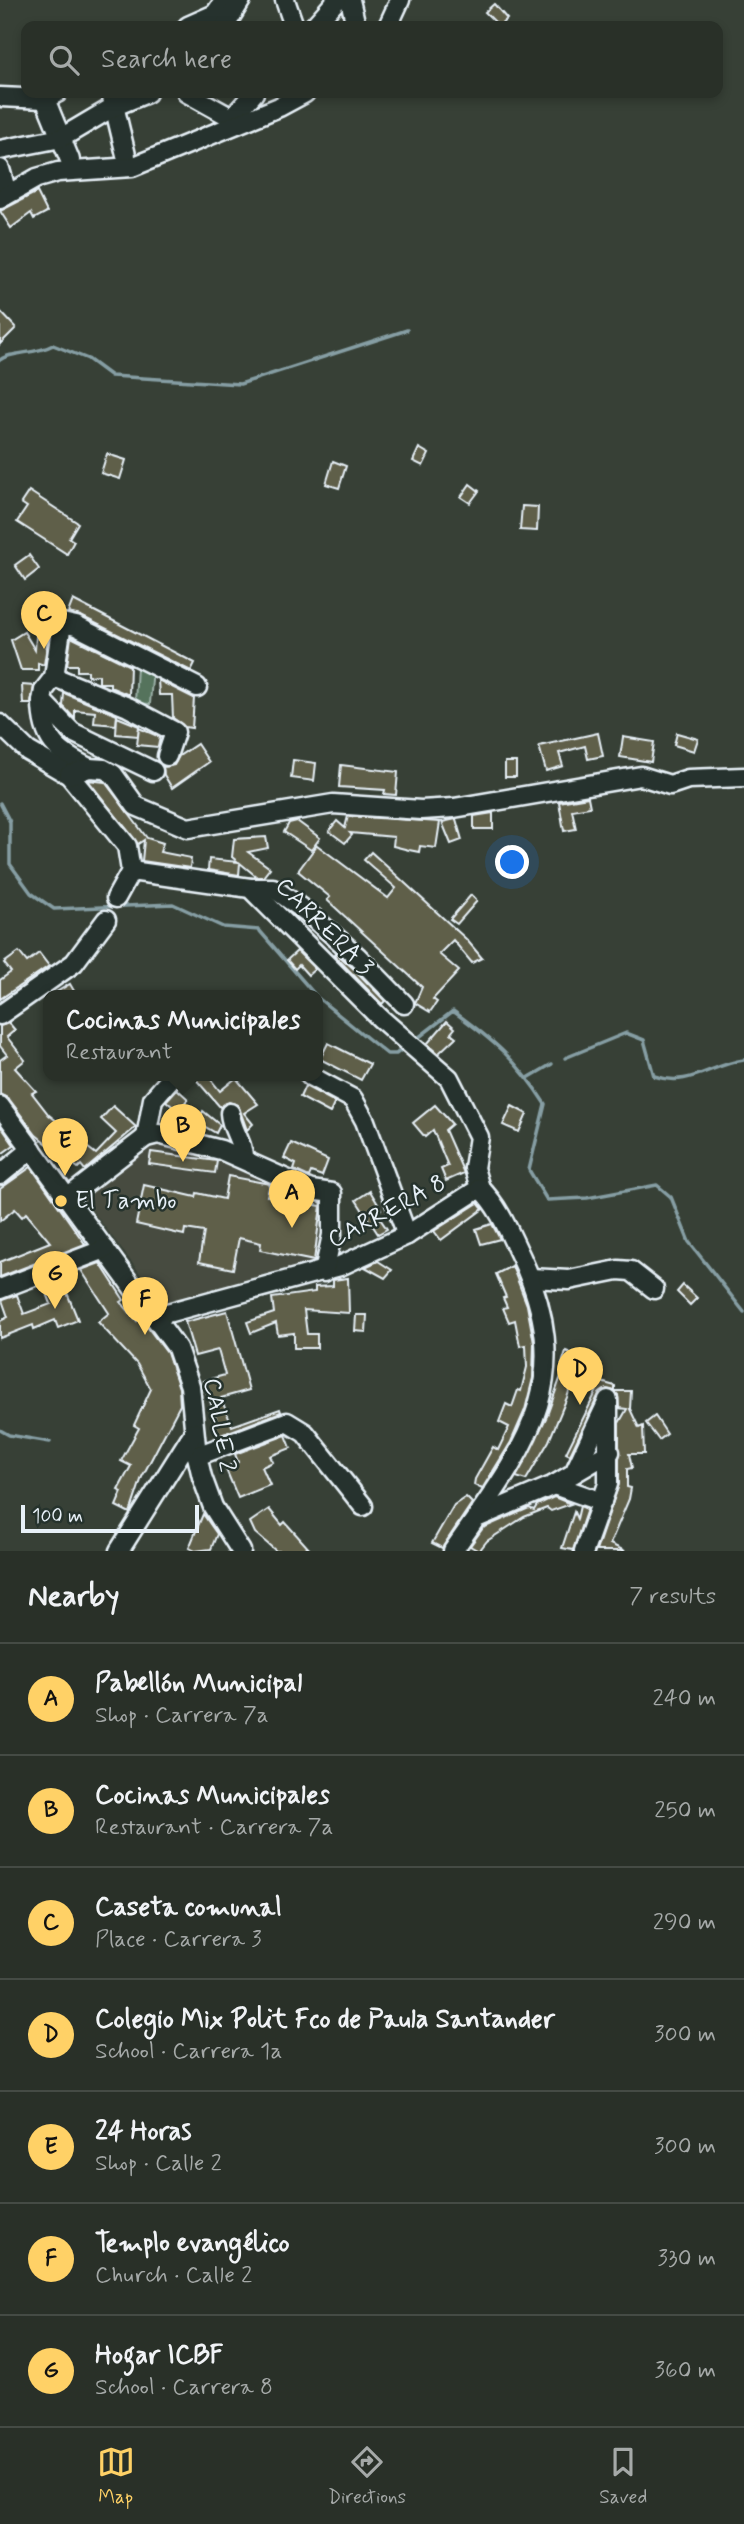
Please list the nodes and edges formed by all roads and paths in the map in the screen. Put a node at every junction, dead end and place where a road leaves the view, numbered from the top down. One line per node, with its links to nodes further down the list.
1 (225, 0): 7 (street)
2 (241, 0): 8 (street)
3 (285, 0): 9 (street)
4 (337, 0): 10 (street)
5 (351, 0): 11 (street)
6 (400, 0): 12 (street)
7 (199, 21)
8 (229, 21)
9 (293, 21)
10 (318, 21)
11 (355, 21)
12 (390, 21)
13 (0, 97): 14 (street)
14 (21, 97)
15 (51, 98): 20 (street)
16 (196, 98): 17 (street)
17 (250, 98)
18 (296, 98): 24 (street)
19 (113, 99): 20 (street); 22 (street)
20 (61, 138): 21 (street); 23 (street)
21 (0, 150)
22 (127, 155)
23 (70, 160)
24 (2, 184)
25 (54, 677): 26 (street); 27 (street); 29 (street)
26 (197, 687)
27 (42, 701): 30 (street); 31 (street)
28 (0, 724): 32 (street)
29 (167, 756)
30 (97, 769): 32 (street); 33 (street)
31 (153, 771)
32 (69, 775): 34 (street)
33 (744, 777)
34 (131, 872): 35 (street, CARRERA 3); 36 (street)
35 (250, 888): 38 (street); 43 (street, CARRERA 3)
36 (116, 898)
37 (106, 920): 39 (street)
38 (404, 1004)
39 (0, 1015)
40 (169, 1081): 45 (street)
41 (320, 1081): 51 (street)
42 (0, 1106): 46 (street, CALLE 2)
43 (469, 1112): 49 (street, CARRERA 8)
44 (230, 1113): 47 (street)
45 (146, 1137): 47 (street); 50 (street)
46 (32, 1149): 48 (street); 50 (street, CALLE 2)
47 (243, 1158): 53 (street)
48 (0, 1175)
49 (480, 1188): 51 (street, CARRERA 8); 54 (street)
50 (67, 1198): 52 (street, CALLE 2)
51 (407, 1235): 53 (street, CARRERA 8)
52 (105, 1249): 55 (street); 57 (street, CALLE 2)
53 (324, 1272): 57 (street, CARRERA 8)
54 (530, 1278): 56 (street); 65 (street)
55 (0, 1289)
56 (654, 1289)
57 (156, 1316): 58 (street, CALLE 2)
58 (194, 1432): 60 (street, CALLE 2); 67 (street)
59 (610, 1452): 61 (street); 61 (street); 63 (street)
60 (197, 1456): 64 (street); 66 (street, CALLE 2)
61 (574, 1473): 62 (street)
62 (554, 1485): 63 (street); 65 (street)
63 (602, 1502): 71 (street)
64 (363, 1506)
65 (479, 1517): 70 (street)
66 (225, 1529): 68 (street); 69 (street, CALLE 2)
67 (119, 1551)
68 (221, 1551)
69 (241, 1551)
70 (453, 1551)
71 (584, 1551)

